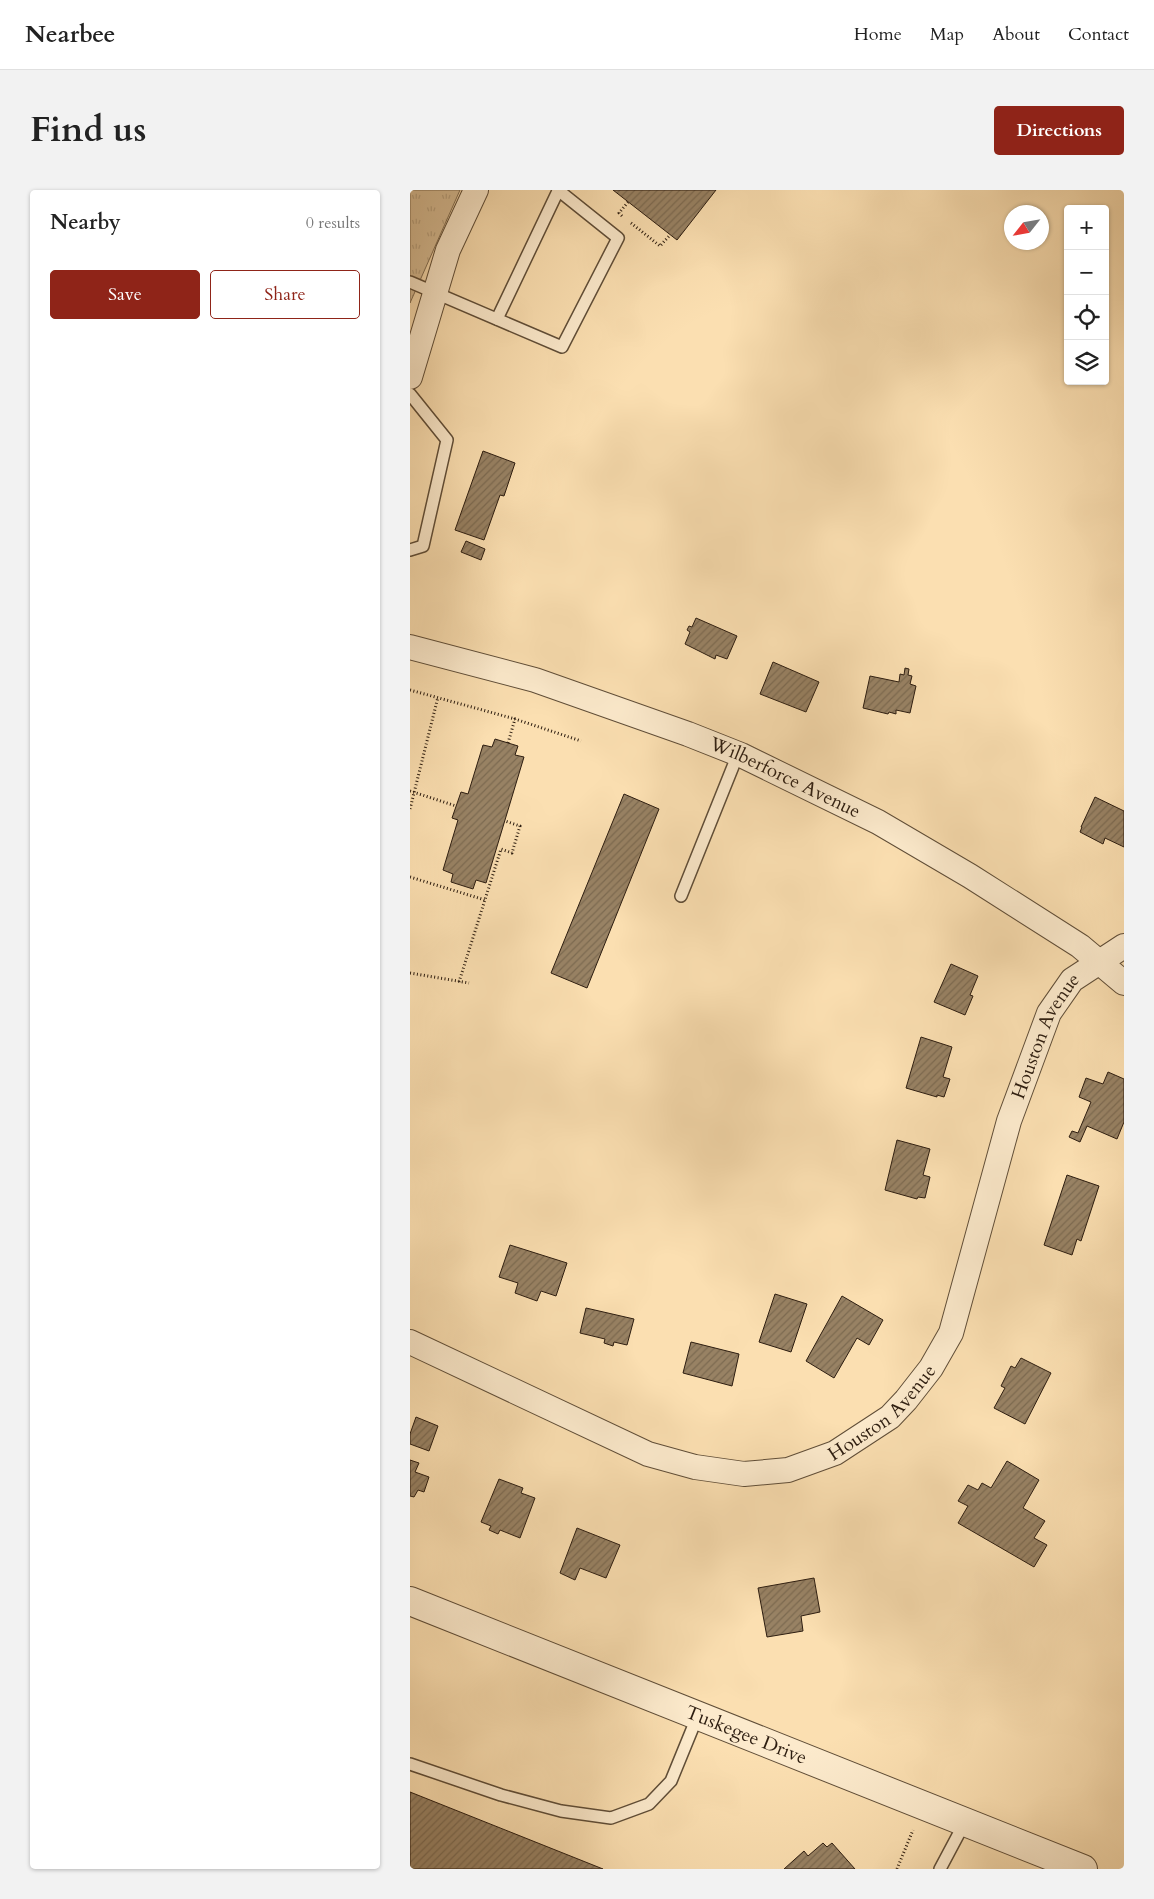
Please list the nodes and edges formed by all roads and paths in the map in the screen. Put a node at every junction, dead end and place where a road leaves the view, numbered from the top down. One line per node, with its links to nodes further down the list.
1 (558, 190): 7 (lane); 7 (lane)
2 (472, 191): 6 (street)
3 (628, 202): 4 (path)
4 (670, 235)
5 (410, 282): 6 (lane)
6 (435, 292): 7 (lane); 8 (street)
7 (497, 319)
8 (410, 377)
9 (410, 394): 10 (lane)
10 (410, 550)
11 (410, 647): 17 (street, Wilberforce Avenue)
12 (410, 690): 13 (path)
13 (438, 697): 14 (path); 18 (path)
14 (515, 719): 15 (path); 16 (path)
15 (581, 740)
16 (508, 743)
17 (738, 754): 23 (lane); 26 (street, Wilberforce Avenue)
18 (412, 791): 19 (path); 20 (path)
19 (456, 806)
20 (410, 809)
21 (505, 822): 24 (path)
22 (410, 877): 24 (path)
23 (681, 896)
24 (486, 900): 28 (path)
25 (1124, 946): 26 (street, Houston Avenue)
26 (1100, 962): 30 (street, Wilberforce Avenue); 31 (street, Houston Avenue)
27 (410, 972): 28 (path)
28 (460, 982): 29 (path)
29 (469, 983)
30 (1124, 983)
31 (410, 1342)
32 (410, 1601): 33 (street, Tuskegee Drive)
33 (698, 1715): 34 (lane); 35 (street, Tuskegee Drive)
34 (410, 1764)
35 (965, 1822): 38 (lane); 39 (street, Tuskegee Drive)
36 (915, 1826): 37 (path)
37 (897, 1869)
38 (940, 1869)
39 (1083, 1869)

